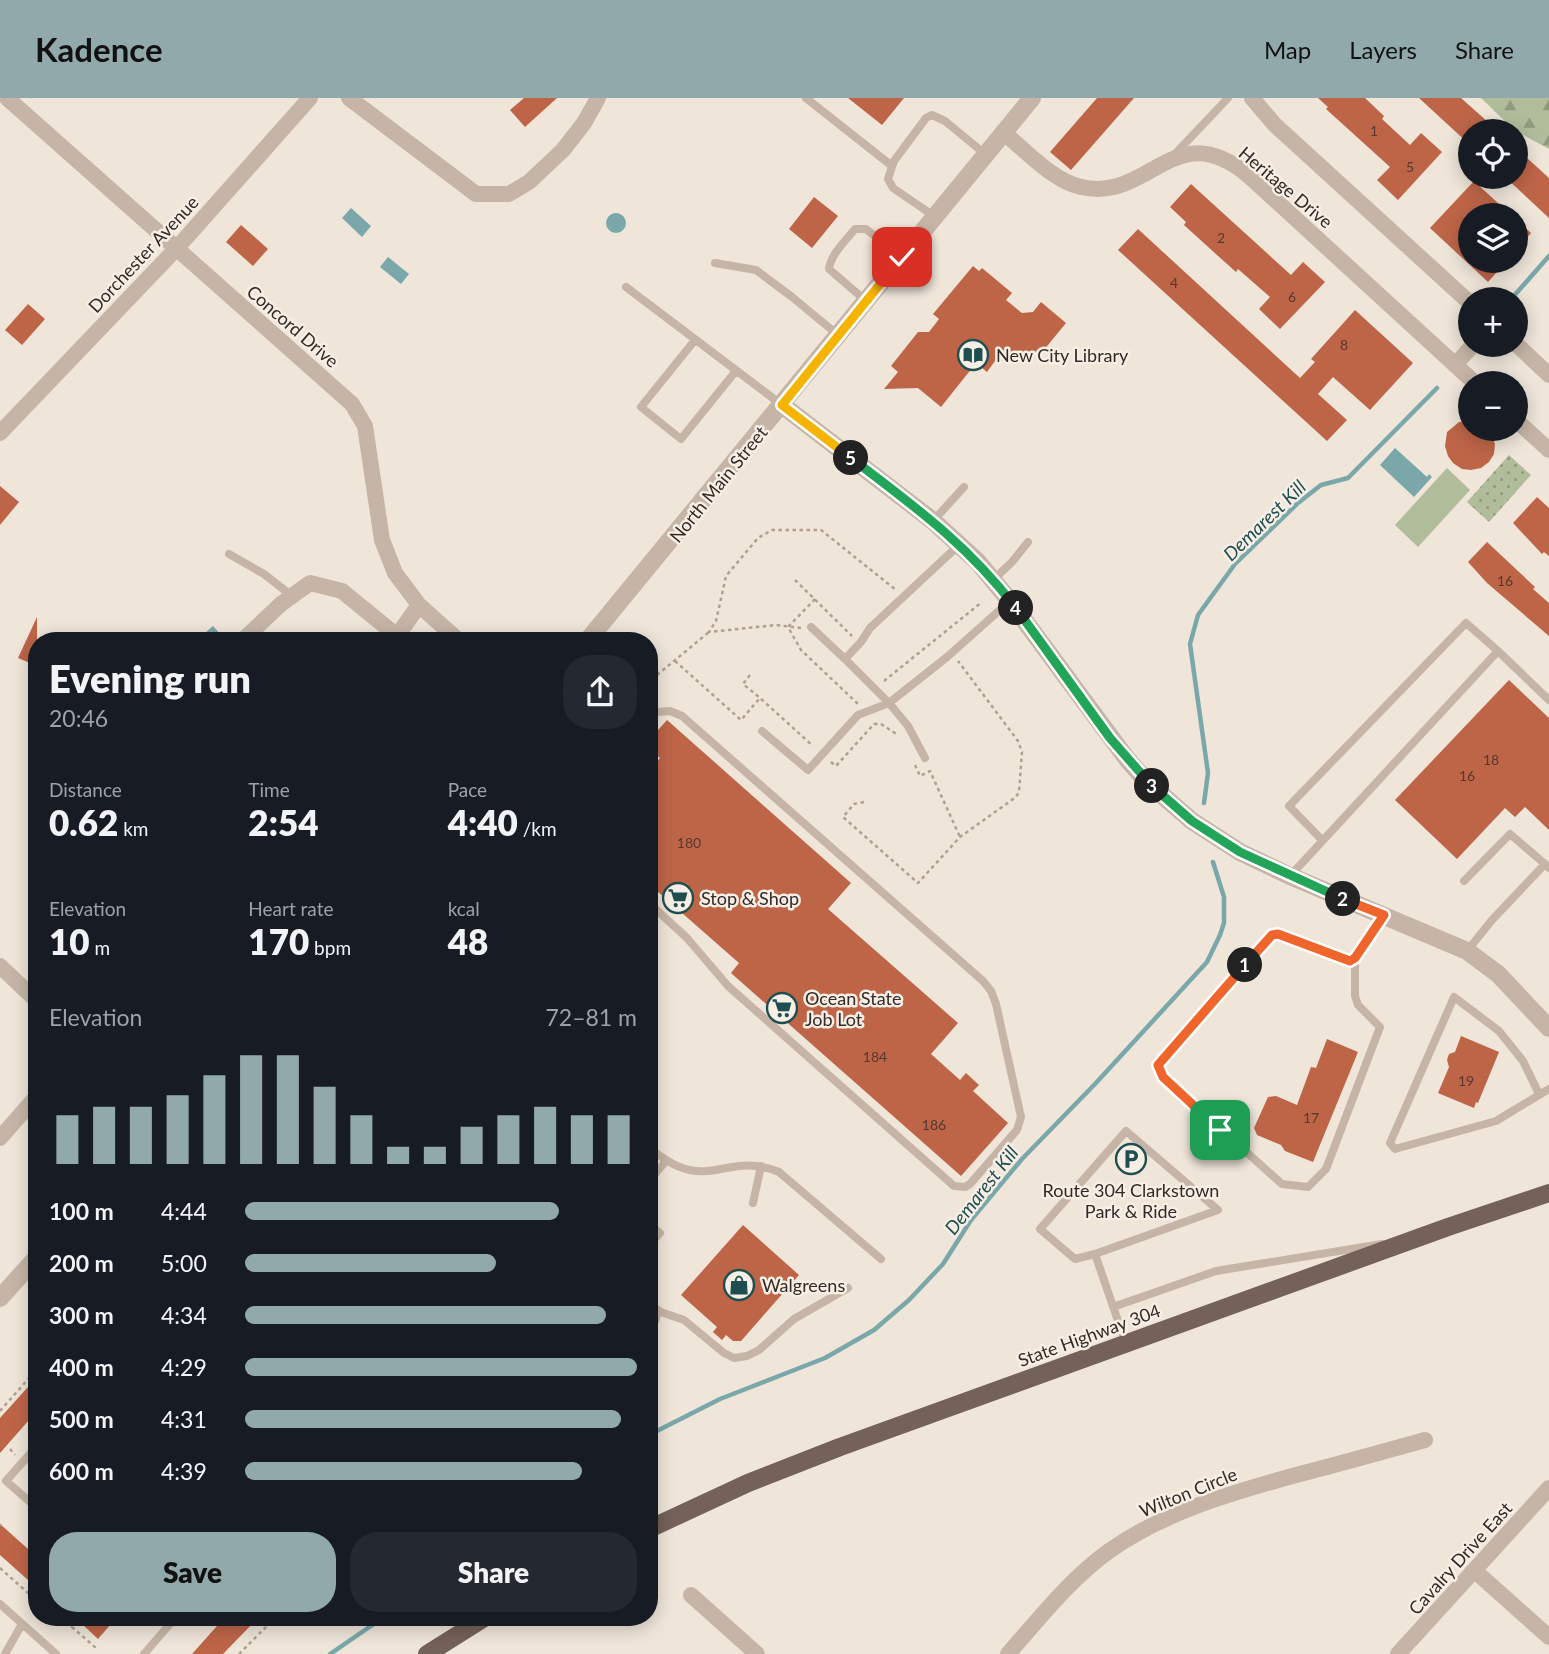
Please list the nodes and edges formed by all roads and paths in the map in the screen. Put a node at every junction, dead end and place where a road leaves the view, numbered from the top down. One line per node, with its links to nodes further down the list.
1 (7, 98): 14 (street, Concord Drive)
2 (310, 98): 14 (street, Dorchester Avenue)
3 (349, 98): 4 (street)
4 (598, 98)
5 (806, 98): 12 (lane)
6 (1032, 98): 9 (street, North Main Street)
7 (1228, 98): 11 (lane)
8 (1252, 98): 18 (street, Heritage Drive)
9 (1003, 132): 10 (street, North Main Street); 11 (street, Heritage Drive)
10 (985, 154): 12 (lane); 13 (street, North Main Street)
11 (1161, 164): 24 (street, Heritage Drive)
12 (892, 166): 13 (lane)
13 (934, 216): 15 (street, North Main Street)
14 (176, 249): 30 (street, Dorchester Avenue); 44 (street, Concord Drive)
15 (902, 257): 19 (street, North Main Street); 19 (lane)
16 (715, 263): 20 (lane)
17 (626, 287): 21 (lane)
18 (1458, 292)
19 (866, 301): 20 (street, North Main Street)
20 (838, 335): 28 (street, North Main Street)
21 (695, 340): 26 (lane); 26 (lane)
22 (1528, 355): 27 (street)
23 (1462, 357): 24 (street)
24 (1455, 365): 25 (street, Heritage Drive)
25 (1462, 371)
26 (735, 372): 28 (lane)
27 (1549, 375)
28 (782, 405): 33 (street); 51 (street, North Main Street)
29 (1528, 431): 31 (street)
30 (0, 433)
31 (1549, 450)
32 (964, 487): 33 (lane)
33 (933, 521): 35 (street)
34 (1028, 542): 38 (lane)
35 (960, 544): 38 (street); 40 (lane)
36 (229, 554): 39 (lane)
37 (795, 580): 41 (path)
38 (993, 580): 42 (street)
39 (292, 596): 47 (street); 48 (street)
40 (903, 597): 52 (path); 55 (lane)
41 (815, 599): 45 (path); 55 (path)
42 (1010, 601): 54 (lane); 74 (street)
43 (982, 602): 59 (path)
44 (419, 605): 49 (street); 50 (street, Concord Drive)
45 (788, 627): 46 (path); 52 (path); 64 (path)
46 (808, 628): 55 (lane)
47 (252, 632)
48 (392, 632)
49 (403, 632)
50 (449, 632)
51 (595, 632)
52 (709, 632): 56 (path)
53 (1498, 651): 61 (lane); 72 (lane); 72 (lane)
54 (952, 653): 62 (lane); 71 (path)
55 (847, 657): 62 (lane)
56 (675, 662): 57 (path); 60 (path)
57 (658, 674)
58 (750, 675): 60 (path)
59 (882, 683)
60 (760, 698): 67 (path)
61 (1549, 699)
62 (889, 703): 64 (lane); 68 (lane)
63 (658, 712): 76 (lane)
64 (866, 712): 67 (lane)
65 (762, 731): 67 (lane)
66 (903, 743): 67 (path)
67 (822, 754)
68 (925, 758)
69 (914, 765): 71 (path)
70 (864, 802): 71 (path)
71 (960, 837)
72 (1322, 840): 74 (lane)
73 (1547, 866): 75 (lane); 78 (lane)
74 (1290, 876): 77 (street)
75 (1464, 881)
76 (658, 912)
77 (1384, 915): 78 (street); 79 (lane)
78 (1467, 951): 82 (street)
79 (1355, 958): 79 (lane)
80 (0, 967): 81 (street)
81 (28, 993)
82 (1548, 1023)
83 (1549, 1089): 84 (lane)
84 (1539, 1094): 84 (lane)
85 (28, 1106): 86 (street)
86 (0, 1138)
87 (658, 1154): 88 (lane)
88 (667, 1161): 89 (lane); 90 (lane)
89 (761, 1166): 92 (lane); 95 (lane)
90 (658, 1171)
91 (1549, 1193): 93 (main road, State Highway 304)
92 (753, 1203)
93 (1416, 1238): 99 (lane); 101 (main road, State Highway 304)
94 (1095, 1254): 94 (lane); 99 (lane)
95 (881, 1259)
96 (28, 1266): 98 (street)
97 (848, 1288): 100 (lane)
98 (0, 1298)
99 (1113, 1307): 101 (lane)
100 (658, 1310)
101 (1126, 1344): 109 (main road, State Highway 304)
102 (28, 1379): 103 (path)
103 (0, 1411)
104 (1425, 1440): 128 (street, Wilton Circle)
105 (28, 1456): 106 (lane)
106 (3, 1484): 108 (lane)
107 (1549, 1488): 111 (street, Cavalry Drive East)
108 (28, 1502)
109 (658, 1524)
110 (0, 1568): 112 (path)
111 (1475, 1571): 120 (street); 129 (street, Cavalry Drive East)
112 (28, 1593)
113 (691, 1595): 127 (street)
114 (0, 1604): 115 (lane)
115 (22, 1624): 122 (lane); 123 (lane)
116 (74, 1626): 121 (path)
117 (168, 1626): 124 (lane)
118 (267, 1626): 125 (path)
119 (472, 1626): 126 (main road)
120 (1549, 1637)
121 (96, 1648)
122 (5, 1654)
123 (56, 1654)
124 (144, 1654)
125 (239, 1654)
126 (427, 1654)
127 (757, 1654)
128 (1008, 1654)
129 (1398, 1654)

